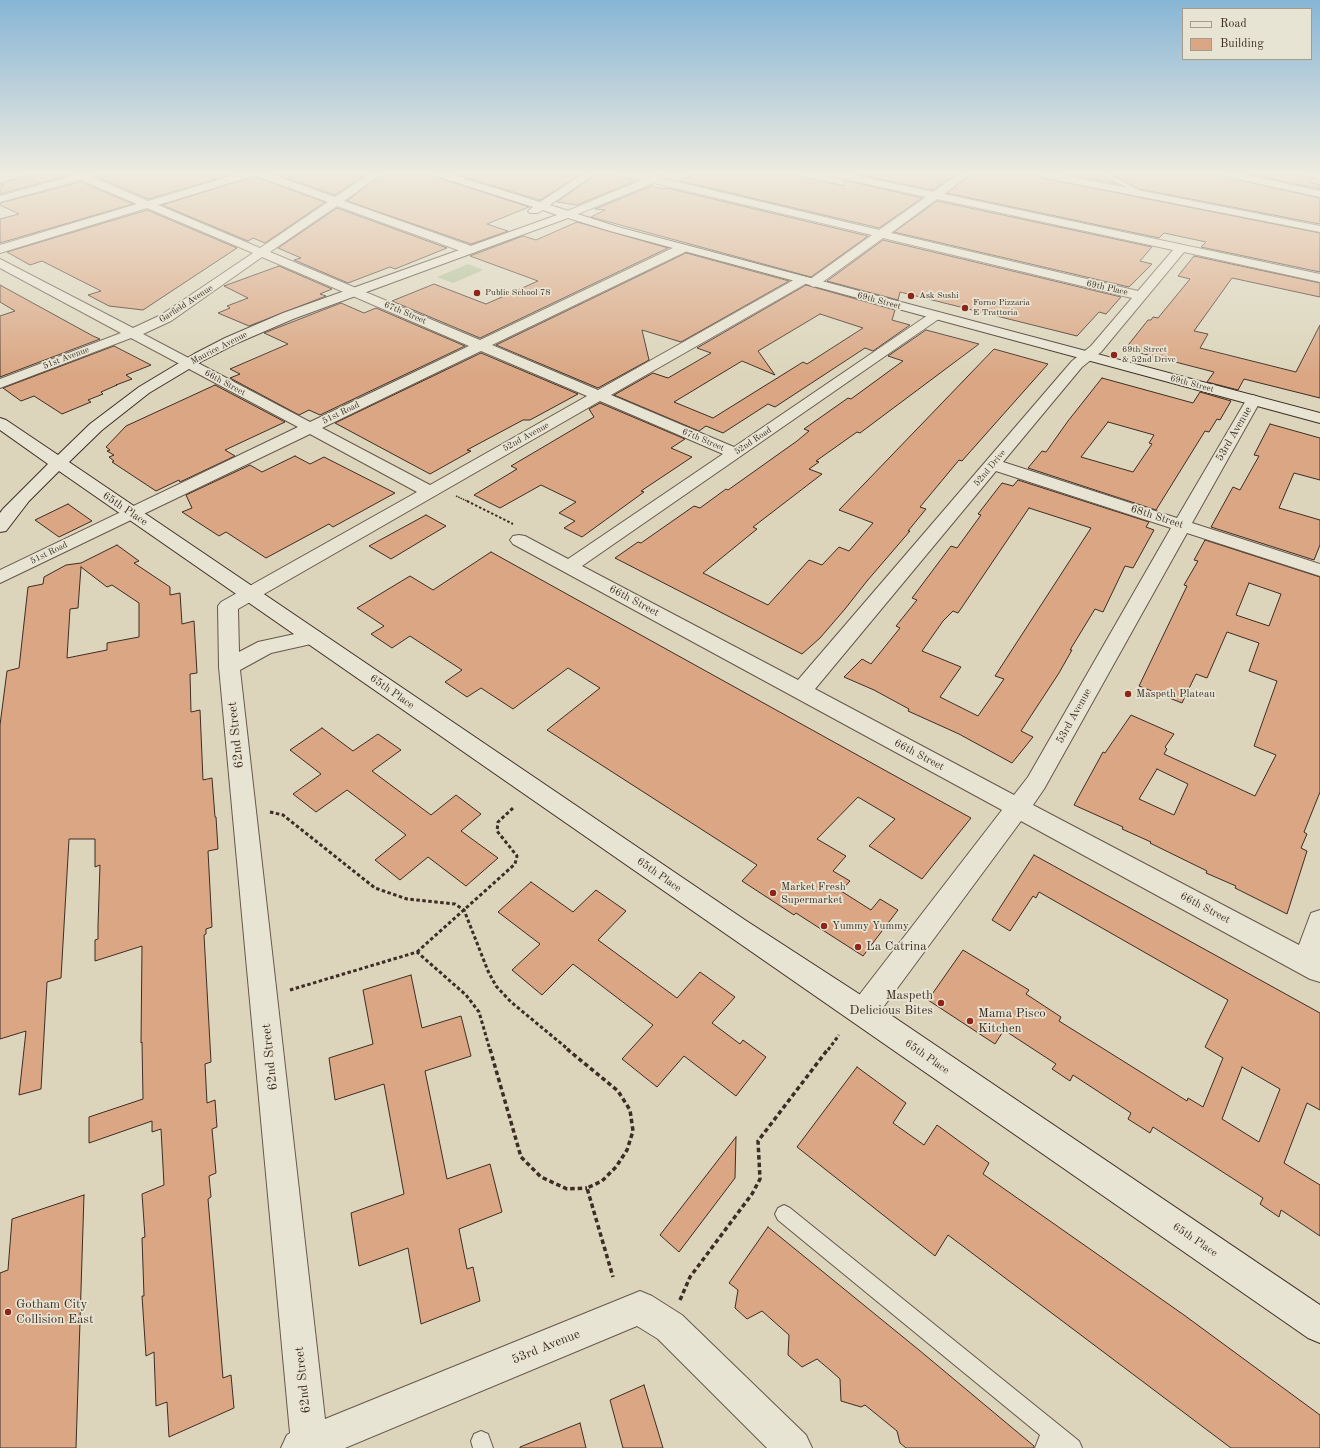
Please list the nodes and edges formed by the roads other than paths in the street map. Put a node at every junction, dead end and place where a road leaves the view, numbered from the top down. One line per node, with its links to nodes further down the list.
1 (24, 242): 14 (street)
2 (235, 242): 16 (street, 67th Street)
3 (278, 242): 16 (street, Garfield Avenue)
4 (447, 242): 15 (street)
5 (490, 242): 11 (street, Maurice Avenue)
6 (494, 242): 11 (street, Maurice Avenue)
7 (658, 242): 12 (street, 69th Street)
8 (870, 242): 19 (street, 52nd Avenue)
9 (914, 242): 21 (street, 69th Place)
10 (1151, 242): 13 (street)
11 (485, 245): 15 (street, Maurice Avenue)
12 (683, 248): 19 (street, 69th Street); 24 (street, 51st Road)
13 (1181, 248): 18 (street); 21 (street, 52nd Drive)
14 (0, 249)
15 (470, 250): 20 (street, Maurice Avenue)
16 (262, 253): 20 (street, 67th Street); 23 (street, Garfield Avenue)
17 (0, 263): 23 (street, 66th Street)
18 (1320, 278)
19 (808, 281): 22 (street, 69th Street); 28 (street, 52nd Avenue)
20 (354, 292): 24 (street, 67th Street); 26 (street, Maurice Avenue)
21 (1141, 296): 25 (street, 52nd Drive)
22 (936, 316): 25 (street, 69th Street); 33 (street, 52nd Road)
23 (132, 333): 26 (street, 66th Street); 27 (street, 51st Avenue)
24 (480, 345): 28 (street, 67th Street); 32 (street, 51st Road)
25 (1088, 356): 29 (street, 69th Street); 35 (street, 52nd Drive)
26 (188, 363): 32 (street, 66th Street); 34 (street, Maurice Avenue)
27 (0, 384)
28 (598, 396): 33 (street, 67th Street); 36 (street, 52nd Avenue)
29 (1253, 400): 30 (street, 69th Street); 38 (street, 53rd Avenue)
30 (1320, 418)
31 (0, 423): 34 (street, 65th Place)
32 (309, 428): 36 (street, 66th Street); 37 (street, 51st Road)
33 (734, 453): 41 (street, 52nd Road)
34 (58, 463): 37 (street, 65th Place); 39 (street, Maurice Avenue)
35 (994, 465): 38 (street, 68th Street); 47 (street, 52nd Drive)
36 (429, 492): 44 (street, 52nd Avenue)
37 (132, 514): 43 (street, 51st Road); 44 (street, 65th Place)
38 (1182, 525): 42 (street, 68th Street); 48 (street, 53rd Avenue)
39 (0, 527)
40 (516, 532): 41 (street, 66th Street)
41 (570, 566): 47 (street, 66th Street)
42 (1320, 570)
43 (0, 577)
44 (249, 593): 45 (street, 65th Place); 46 (street, 62nd Street)
45 (313, 637): 46 (street); 51 (street, 65th Place)
46 (229, 667): 56 (street, 62nd Street)
47 (801, 691): 48 (street, 66th Street)
48 (1018, 808): 50 (street, 66th Street); 51 (street, 53rd Avenue)
49 (1320, 921): 50 (street)
50 (1314, 966)
51 (863, 1012): 53 (street, 65th Place)
52 (784, 1214): 55 (lane)
53 (1320, 1326)
54 (767, 1433): 56 (street, 53rd Avenue); 57 (street)
55 (1048, 1440): 58 (lane)
56 (307, 1447)
57 (793, 1448)
58 (1072, 1448)

